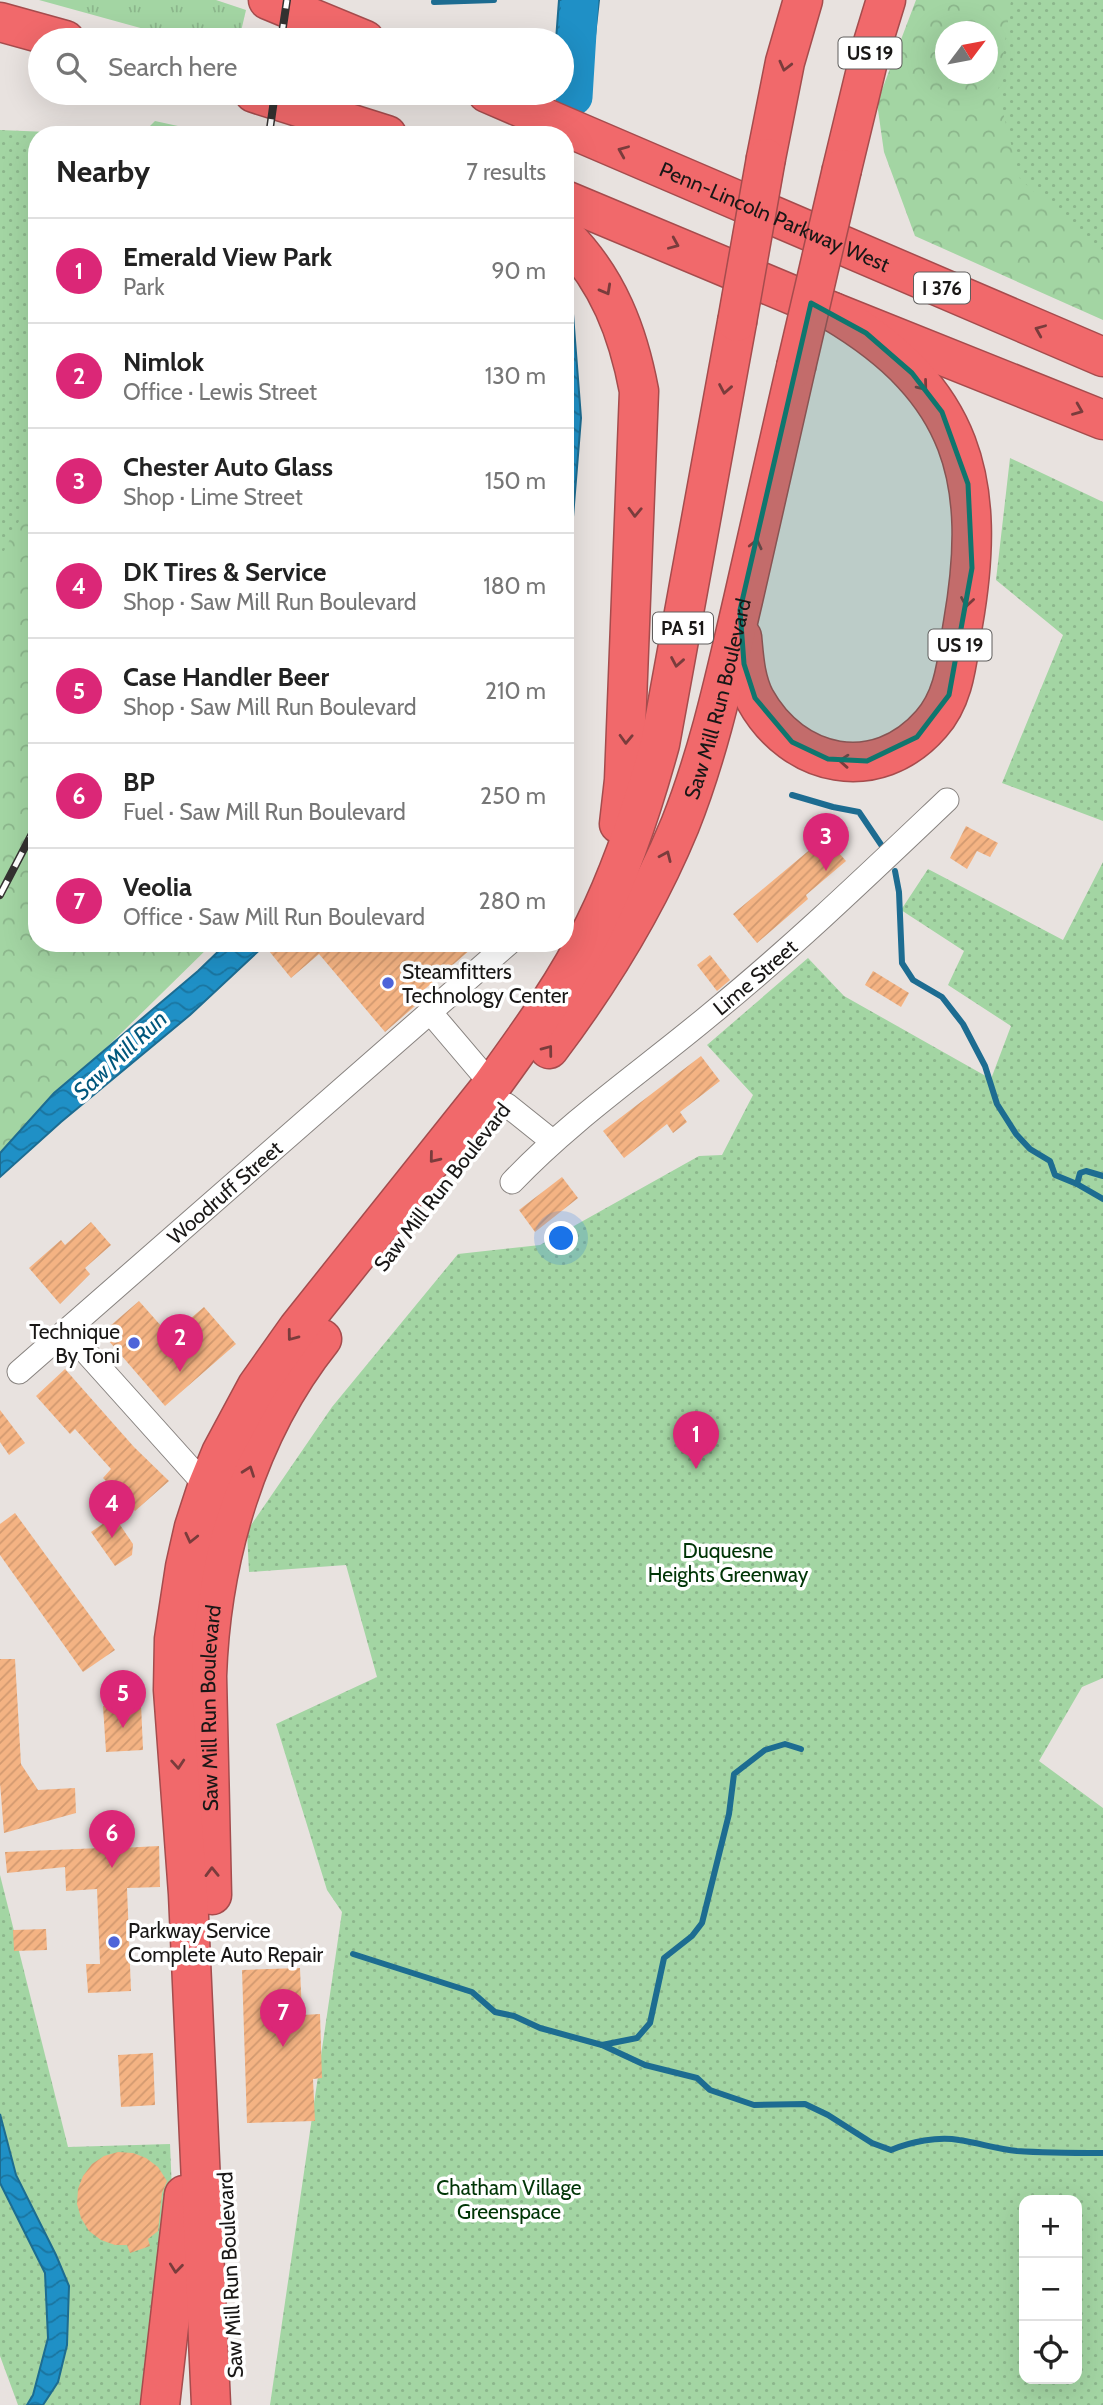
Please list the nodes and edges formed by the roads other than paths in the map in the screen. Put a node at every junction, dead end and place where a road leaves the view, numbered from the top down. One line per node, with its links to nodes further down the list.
1 (268, 0): 6 (highway)
2 (803, 0): 21 (highway, Saw Mill Run Boulevard / PA 51, one-way to 21, bridge)
3 (859, 0): 10 (highway)
4 (886, 0): 10 (highway, Saw Mill Run Boulevard / US 19)
5 (0, 22): 7 (highway)
6 (336, 28)
7 (28, 30)
8 (292, 105): 11 (highway)
9 (515, 105): 12 (highway, Penn-Lincoln Parkway West / I 376, one-way to 9)
10 (856, 106): 19 (highway, Saw Mill Run Boulevard / US 19, one-way to 10, bridge)
11 (358, 126)
12 (564, 126)
13 (574, 130): 17 (highway, Penn-Lincoln Parkway West / I 376, one-way to 13)
14 (574, 204): 16 (highway, one-way to 16)
15 (574, 246): 21 (highway, one-way to 21)
16 (833, 312): 18 (highway, one-way to 18); 19 (highway, US 19, one-way to 19)
17 (1103, 357)
18 (1103, 420)
19 (740, 610): 24 (highway, Saw Mill Run Boulevard, one-way to 19)
20 (947, 800): 25 (street, Lime Street)
21 (595, 925): 24 (highway, Saw Mill Run Boulevard)
22 (499, 952): 23 (street, Woodruff Street)
23 (430, 1012): 24 (street); 27 (street, Woodruff Street)
24 (499, 1095): 25 (street); 29 (highway, Saw Mill Run Boulevard, one-way to 29); 30 (highway, Saw Mill Run Boulevard, one-way to 24)
25 (552, 1141): 26 (street, Lime Street)
26 (512, 1182)
27 (67, 1331): 28 (street, Woodruff Street); 29 (street)
28 (19, 1372)
29 (207, 1487): 30 (highway); 31 (highway, Saw Mill Run Boulevard, one-way to 31)
30 (228, 1536): 34 (highway, Saw Mill Run Boulevard, one-way to 30)
31 (197, 2078): 32 (highway, one-way to 32); 33 (highway, Saw Mill Run Boulevard)
32 (160, 2405)
33 (211, 2405)
34 (236, 2405)

